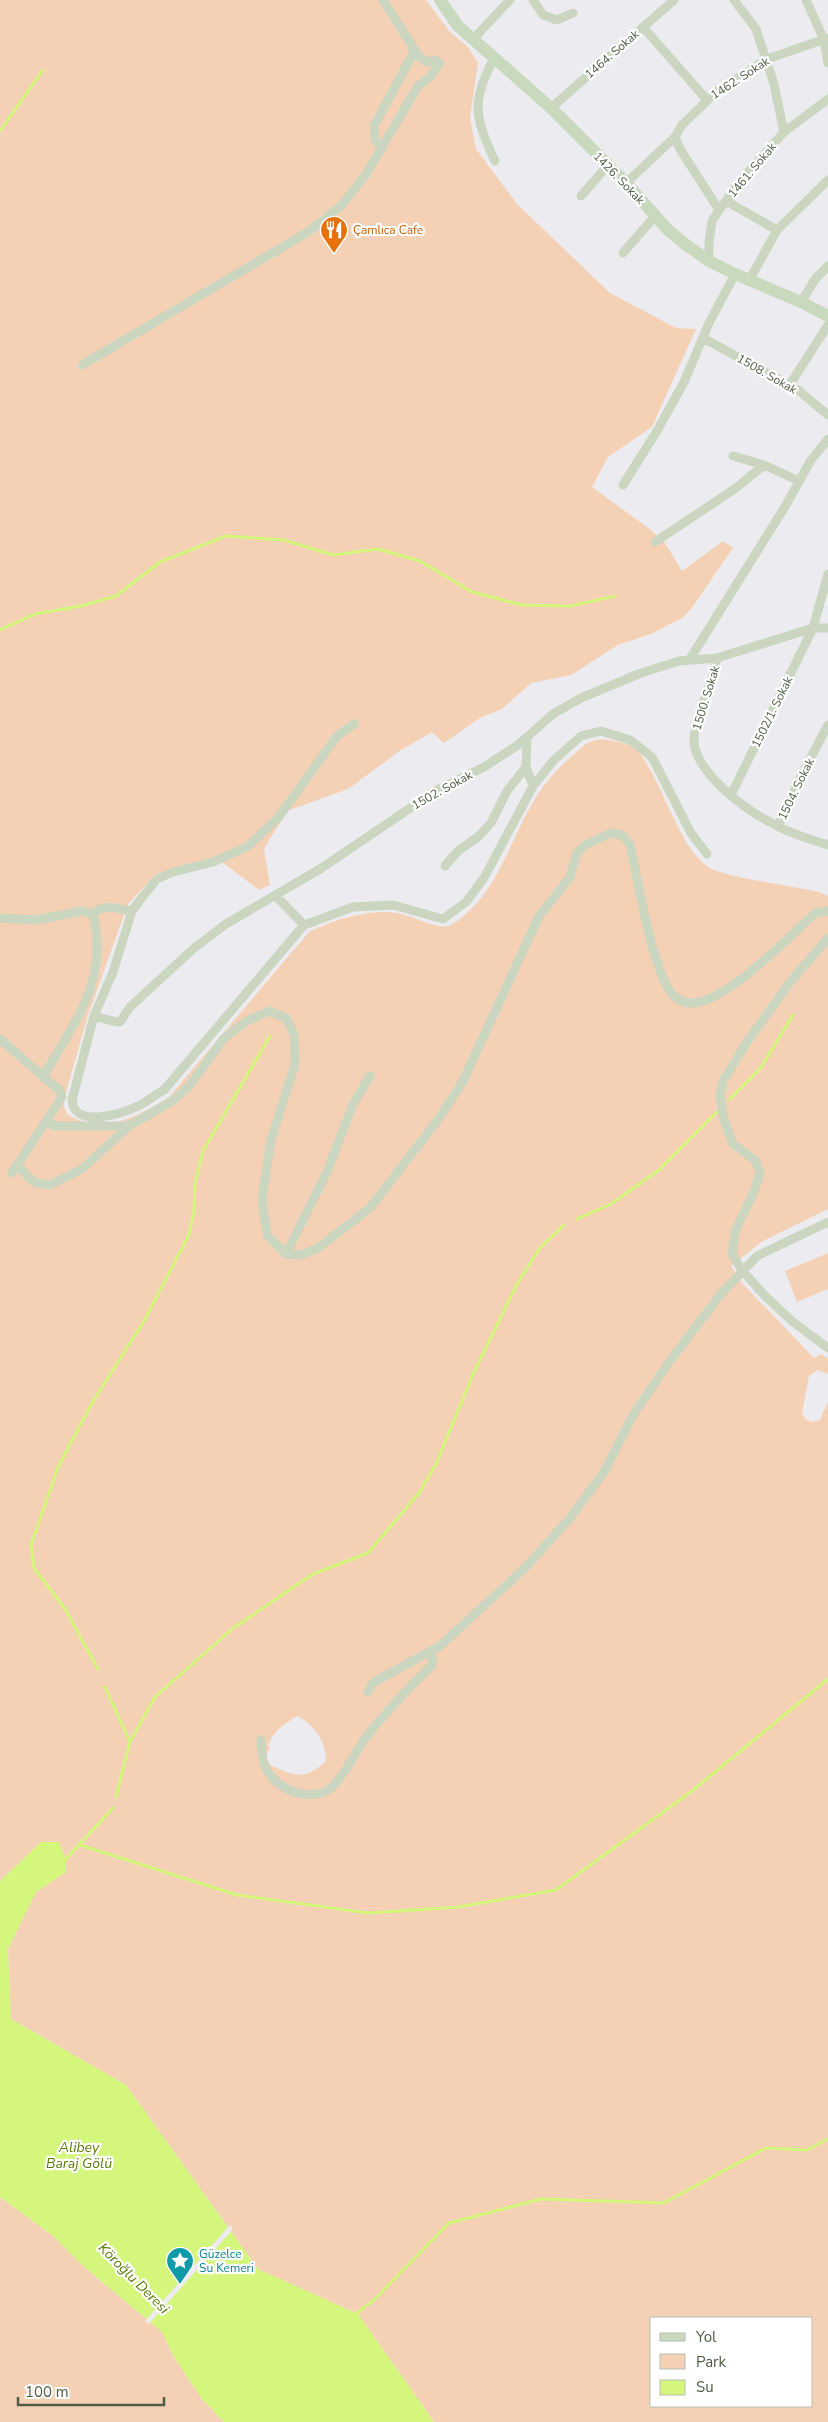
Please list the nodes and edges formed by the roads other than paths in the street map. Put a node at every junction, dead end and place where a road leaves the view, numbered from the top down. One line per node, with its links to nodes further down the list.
1 (383, 0): 12 (street)
2 (440, 0): 10 (main road, 1426. Sokak)
3 (510, 0): 10 (street)
4 (533, 0): 8 (street)
5 (674, 0): 9 (street, 1464. Sokak)
6 (734, 0): 14 (street)
7 (806, 0): 11 (street)
8 (573, 13)
9 (643, 27): 17 (street); 18 (street, 1464. Sokak)
10 (473, 39): 13 (main road, 1426. Sokak)
11 (826, 39): 14 (street, 1462. Sokak); 15 (street)
12 (415, 50): 21 (street); 21 (street)
13 (494, 58): 18 (main road, 1426. Sokak); 22 (street)
14 (767, 59): 17 (street, 1462. Sokak); 19 (street)
15 (828, 63)
16 (828, 99): 19 (street, 1461. Sokak)
17 (707, 100): 20 (street, 1462. Sokak)
18 (551, 108): 23 (main road, 1426. Sokak)
19 (784, 132): 27 (street, 1461. Sokak)
20 (675, 137): 25 (street, 1462. Sokak); 28 (street)
21 (382, 149): 40 (street)
22 (495, 161)
23 (608, 165): 25 (main road, 1426. Sokak); 26 (street)
24 (828, 180): 30 (street)
25 (626, 183): 29 (main road, 1426. Sokak)
26 (581, 196)
27 (726, 201): 28 (street, 1461. Sokak); 30 (street)
28 (718, 210): 32 (street, 1461. Sokak)
29 (655, 216): 31 (street); 32 (main road, 1426. Sokak)
30 (777, 230): 35 (street)
31 (622, 253)
32 (709, 261): 34 (main road, 1426. Sokak)
33 (828, 266): 36 (street)
34 (735, 274): 35 (main road, 1426. Sokak); 39 (street)
35 (750, 280): 36 (main road, 1426. Sokak)
36 (801, 302): 37 (main road, 1426. Sokak)
37 (828, 316)
38 (828, 326): 41 (street)
39 (703, 338): 41 (street, 1508. Sokak); 47 (street)
40 (82, 365)
41 (789, 386): 42 (street, 1508. Sokak)
42 (828, 415)
43 (828, 439): 46 (street)
44 (732, 456): 45 (street)
45 (764, 465): 46 (street); 48 (street)
46 (799, 481): 53 (street)
47 (623, 485)
48 (655, 542)
49 (828, 574): 50 (street, 1502/1. Sokak)
50 (813, 628): 51 (street, 1502. Sokak); 52 (street, 1502. Sokak); 59 (street, 1502/1. Sokak)
51 (828, 628)
52 (717, 658): 53 (street, 1502. Sokak); 59 (street, 1500. Sokak)
53 (690, 659): 56 (street, 1502. Sokak)
54 (354, 724): 66 (street)
55 (828, 725): 60 (street, 1504. Sokak)
56 (528, 738): 57 (street); 64 (street, 1502. Sokak)
57 (526, 767): 58 (street); 63 (street)
58 (533, 786): 62 (street); 69 (street)
59 (731, 795): 60 (street, 1500. Sokak)
60 (778, 826): 61 (street, 1500. Sokak)
61 (828, 845)
62 (706, 854)
63 (445, 866)
64 (276, 896): 69 (street); 71 (street, 1502. Sokak)
65 (828, 910): 80 (street)
66 (132, 911): 67 (street); 71 (street)
67 (92, 914): 68 (street); 74 (street)
68 (0, 918)
69 (304, 925): 71 (street)
70 (828, 938): 81 (street)
71 (94, 1016)
72 (0, 1039): 74 (street)
73 (370, 1076): 80 (street)
74 (43, 1077): 75 (street)
75 (47, 1121): 76 (street); 77 (street)
76 (129, 1126): 77 (street); 80 (street)
77 (18, 1164): 78 (street)
78 (12, 1173)
79 (828, 1222): 81 (street)
80 (286, 1254)
81 (742, 1270): 82 (street); 83 (street)
82 (828, 1348)
83 (431, 1651): 84 (street); 85 (street)
84 (368, 1692)
85 (261, 1740)

